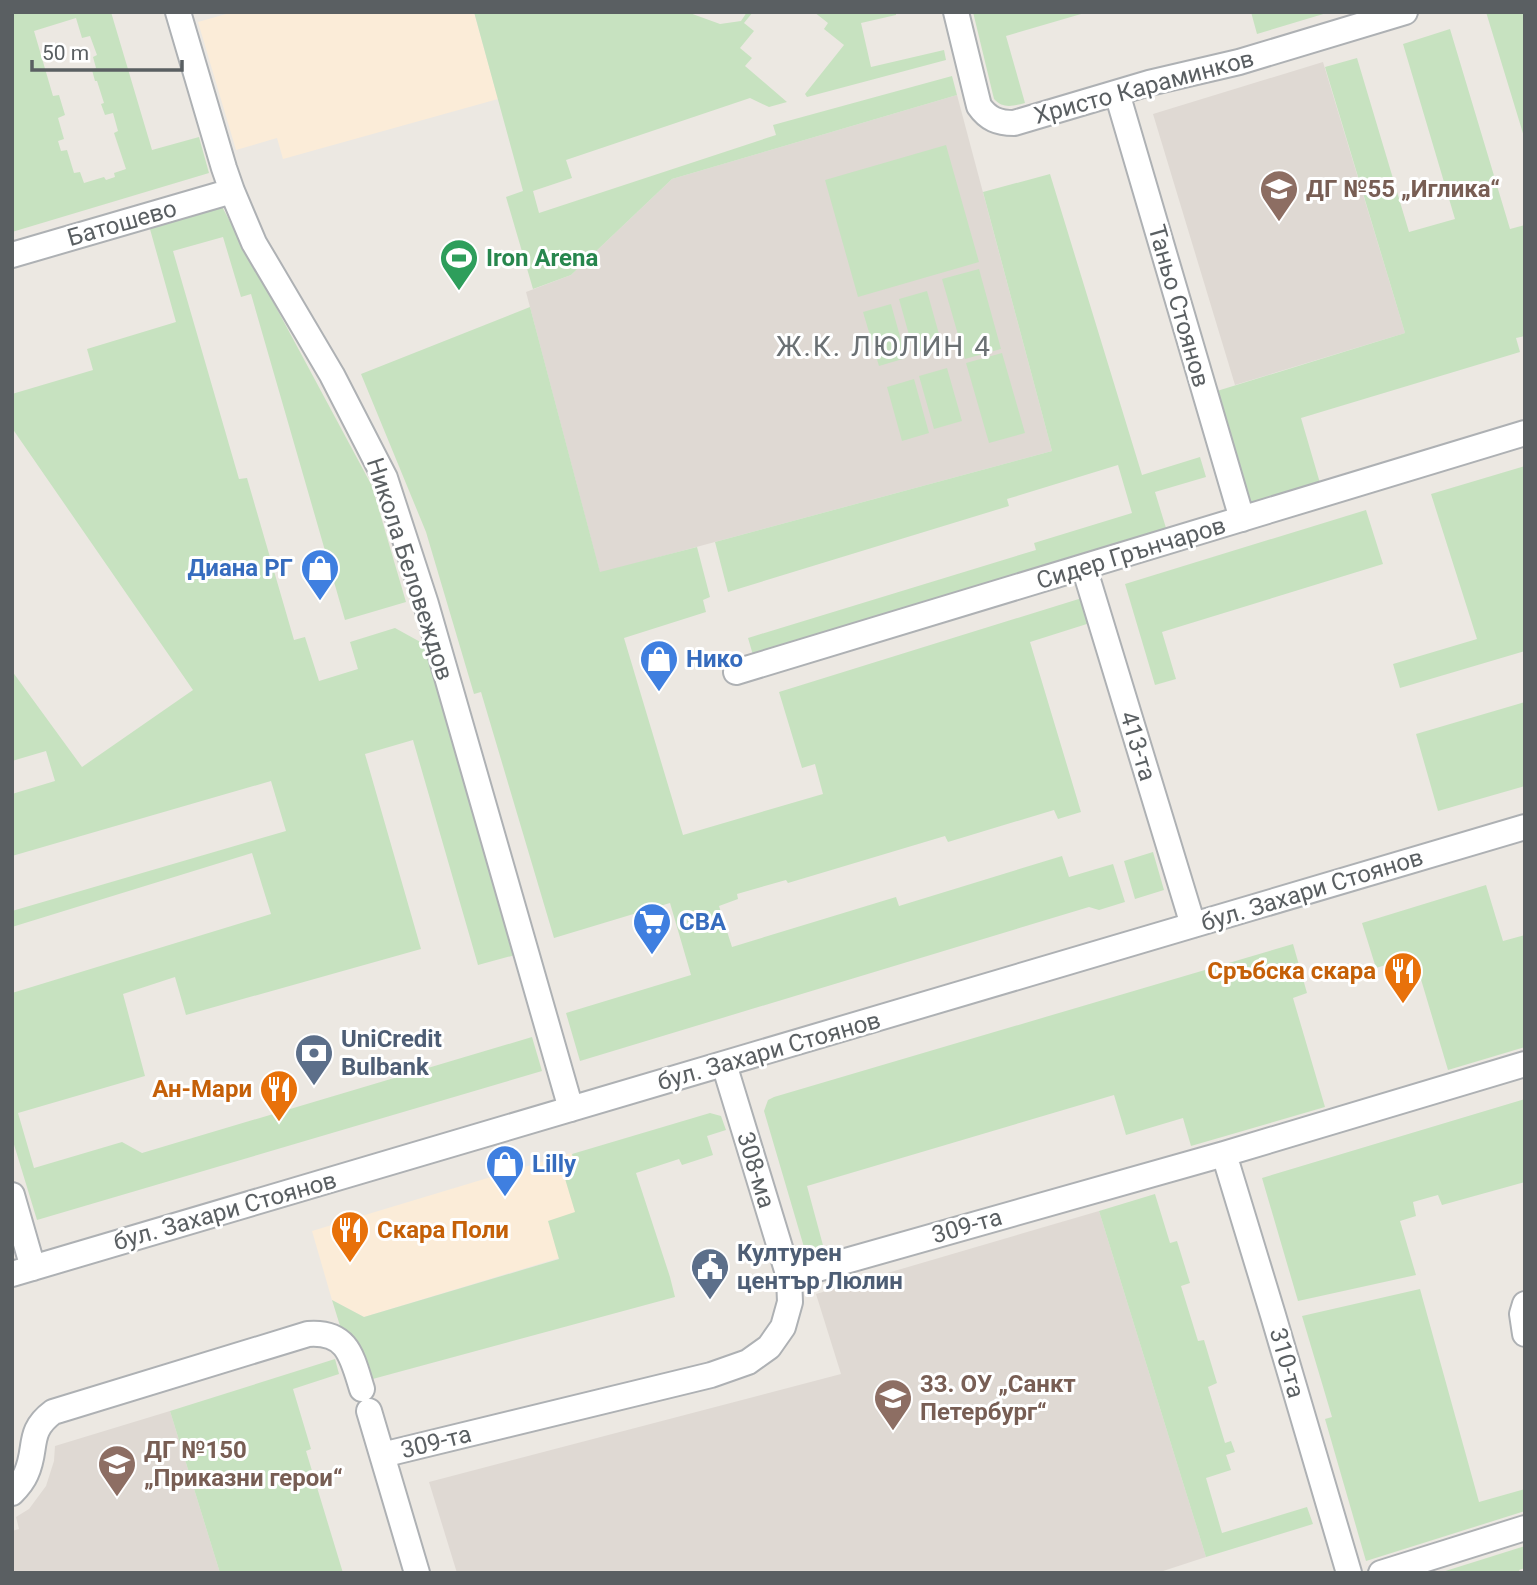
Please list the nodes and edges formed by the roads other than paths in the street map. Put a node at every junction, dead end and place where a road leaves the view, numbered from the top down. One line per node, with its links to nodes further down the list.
1 (178, 12): 5 (street, Никола Беловеждов)
2 (956, 12): 4 (street, Христо Караминков)
3 (1405, 12): 4 (street, Христо Караминков)
4 (1117, 93): 8 (street, Таньо Стоянов)
5 (232, 191): 6 (street, Батошево); 15 (street, Никола Беловеждов)
6 (12, 254)
7 (1525, 433): 8 (street, Сидер Грънчаров)
8 (1242, 519): 9 (street, Сидер Грънчаров)
9 (1084, 567): 10 (street, Сидер Грънчаров); 12 (street, 413-та)
10 (736, 672)
11 (1525, 827): 12 (street, бул. Захари Стоянов)
12 (1193, 925): 13 (street, бул. Захари Стоянов)
13 (724, 1064): 15 (street, бул. Захари Стоянов); 19 (street, 308-ма)
14 (1525, 1064): 16 (street, 309-та)
15 (571, 1109): 18 (street, бул. Захари Стоянов)
16 (1224, 1154): 19 (street, 309-та); 26 (street, 310-та)
17 (12, 1195): 18 (street)
18 (23, 1271)
19 (789, 1277): 22 (street, 309-та)
20 (1525, 1304): 21 (street)
21 (1525, 1334)
22 (382, 1455): 23 (street); 25 (street)
23 (12, 1493)
24 (1525, 1528): 27 (street)
25 (417, 1573)
26 (1349, 1573)
27 (1381, 1573)

